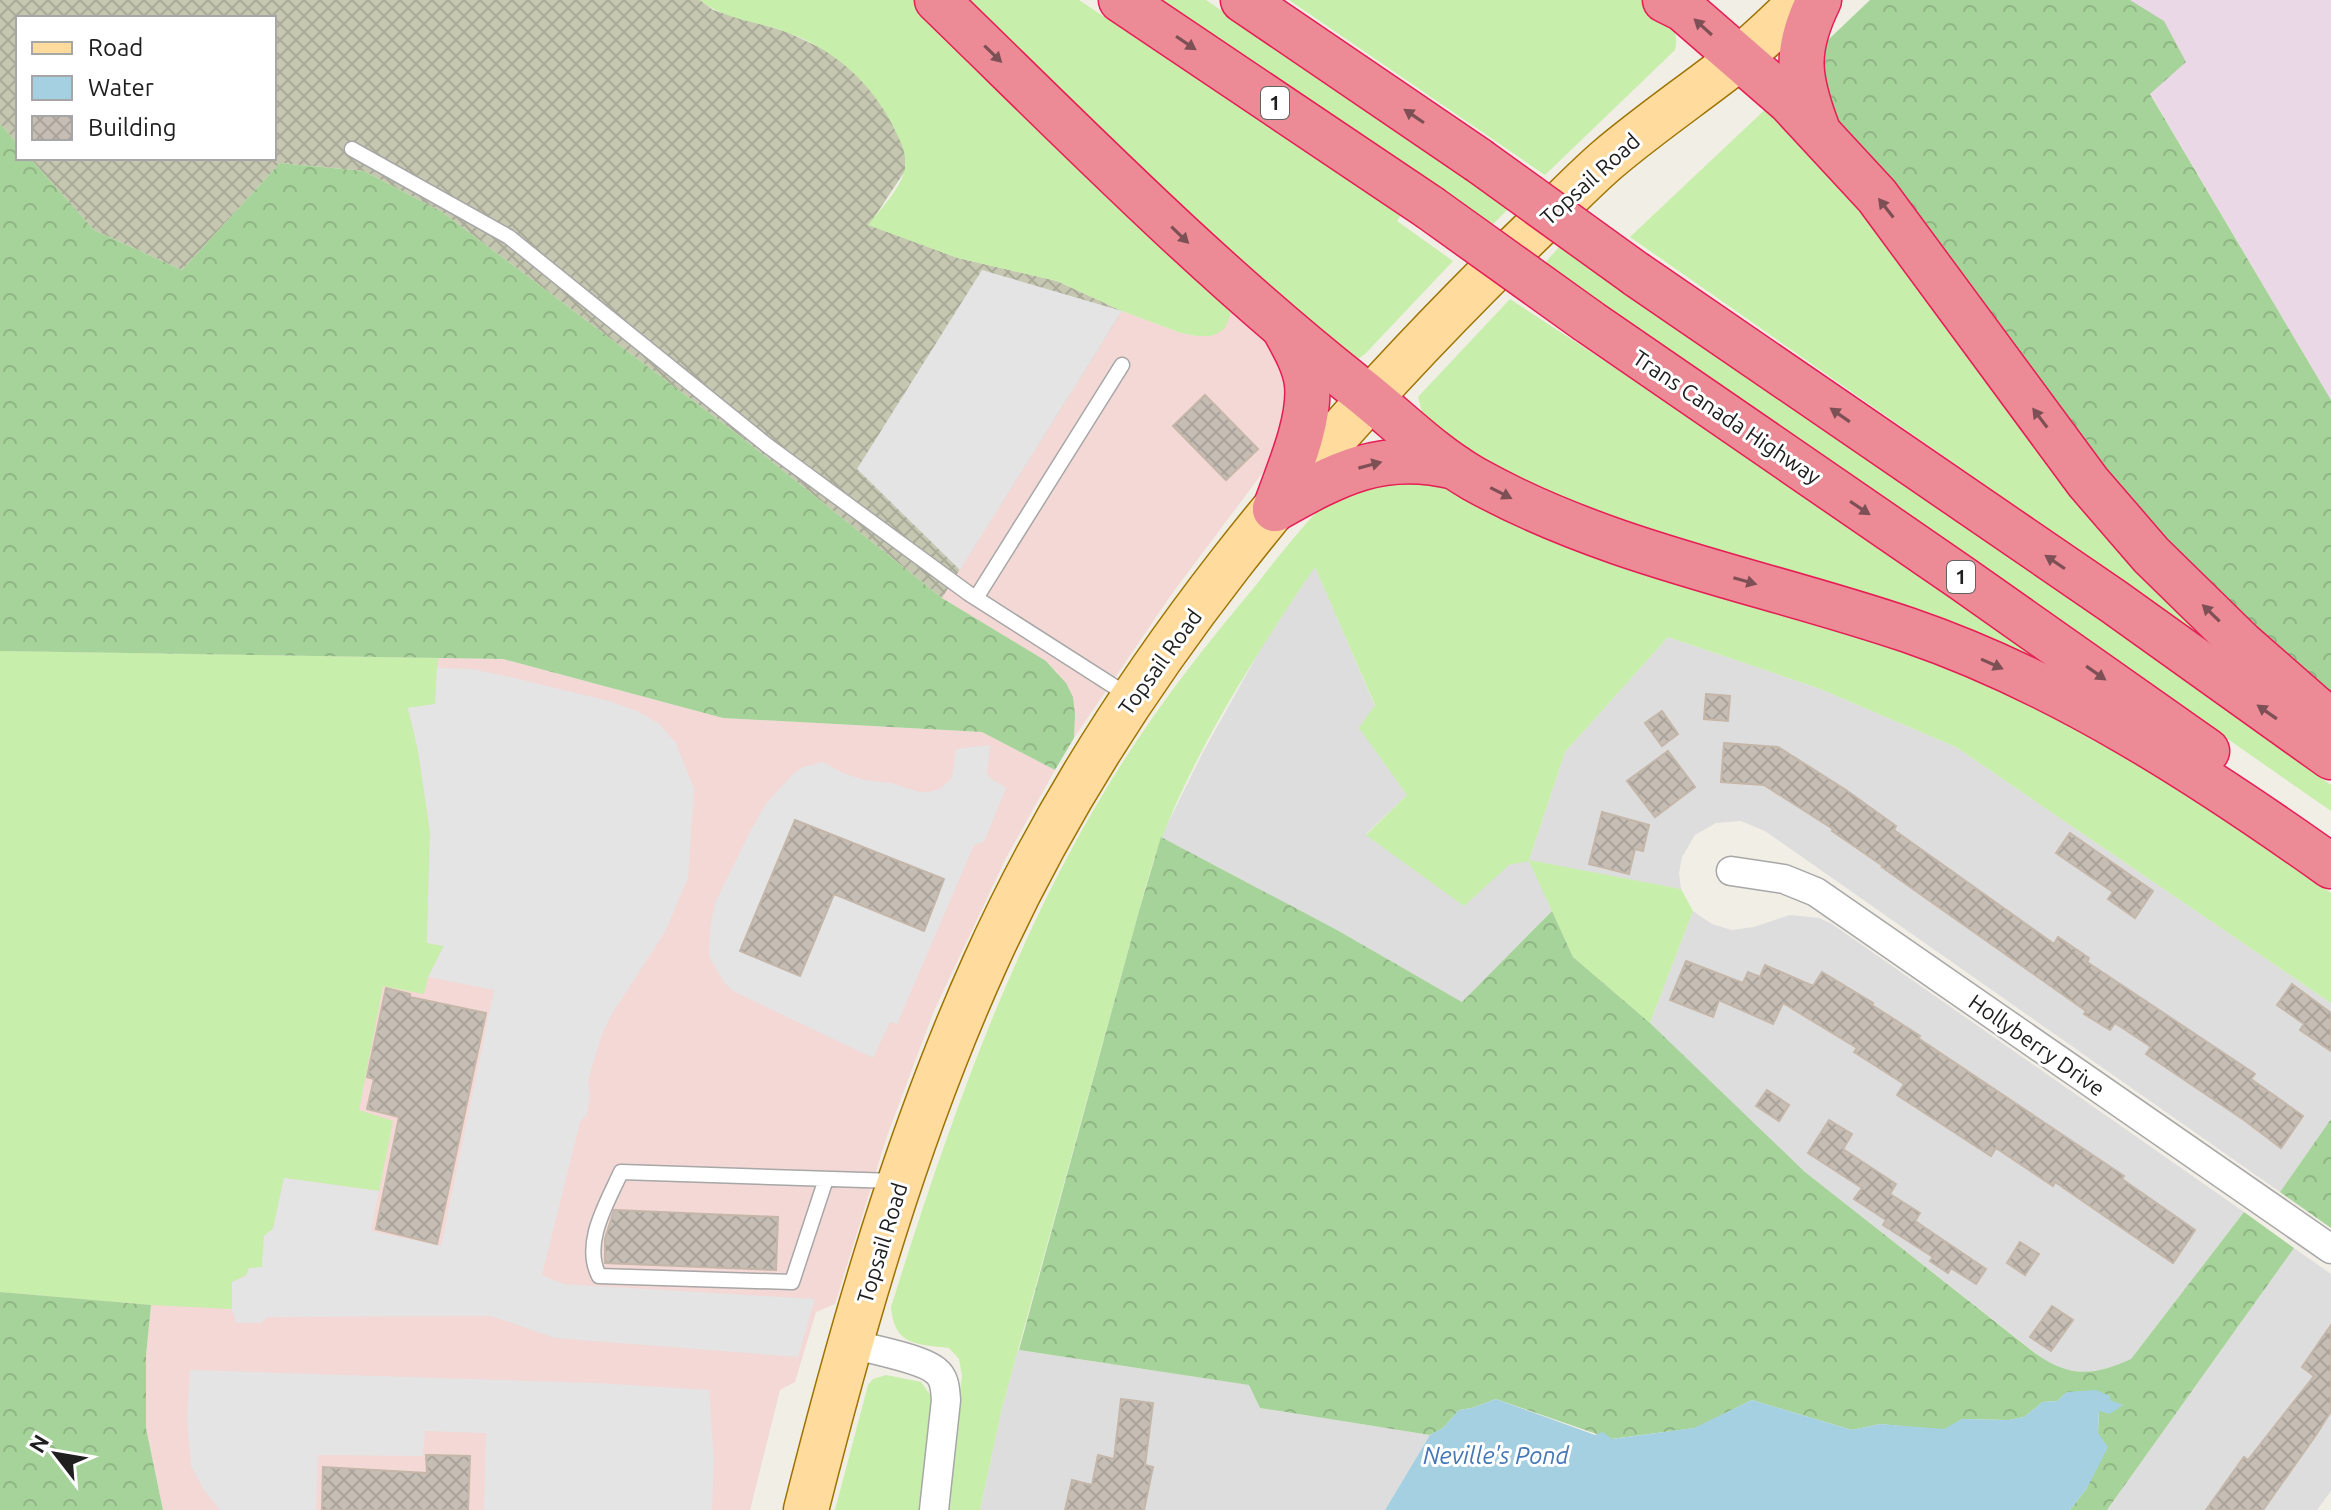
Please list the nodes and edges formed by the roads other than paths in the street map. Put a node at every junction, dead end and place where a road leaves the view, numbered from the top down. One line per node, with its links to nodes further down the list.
1 (937, 0): 10 (highway, one-way to 10)
2 (1121, 0): 19 (highway, Trans Canada Highway / 1, one-way to 19, bridge)
3 (1243, 0): 18 (highway, one-way to 3, bridge)
4 (1665, 0): 7 (highway, one-way to 4)
5 (1802, 0): 7 (main road, Topsail Road)
6 (1819, 0): 8 (highway)
7 (1738, 59): 8 (highway); 12 (main road, Topsail Road)
8 (1817, 128): 17 (highway, one-way to 8)
9 (352, 149): 15 (lane)
10 (1285, 330): 12 (highway); 14 (highway)
11 (1122, 365): 15 (lane)
12 (1371, 398): 13 (highway); 14 (main road, Topsail Road)
13 (1455, 467): 14 (highway, one-way to 13); 20 (highway, one-way to 20)
14 (1275, 509): 16 (main road, Topsail Road)
15 (976, 598): 16 (lane)
16 (1133, 698): 23 (main road, Topsail Road)
17 (2331, 722)
18 (2331, 757)
19 (2331, 839)
20 (2331, 866)
21 (1731, 871): 24 (street, Hollyberry Drive)
22 (826, 1179): 22 (lane); 23 (lane)
23 (900, 1182): 25 (main road, Topsail Road)
24 (2331, 1249)
25 (851, 1344): 26 (main road, Topsail Road); 27 (street)
26 (806, 1510)
27 (934, 1510)

